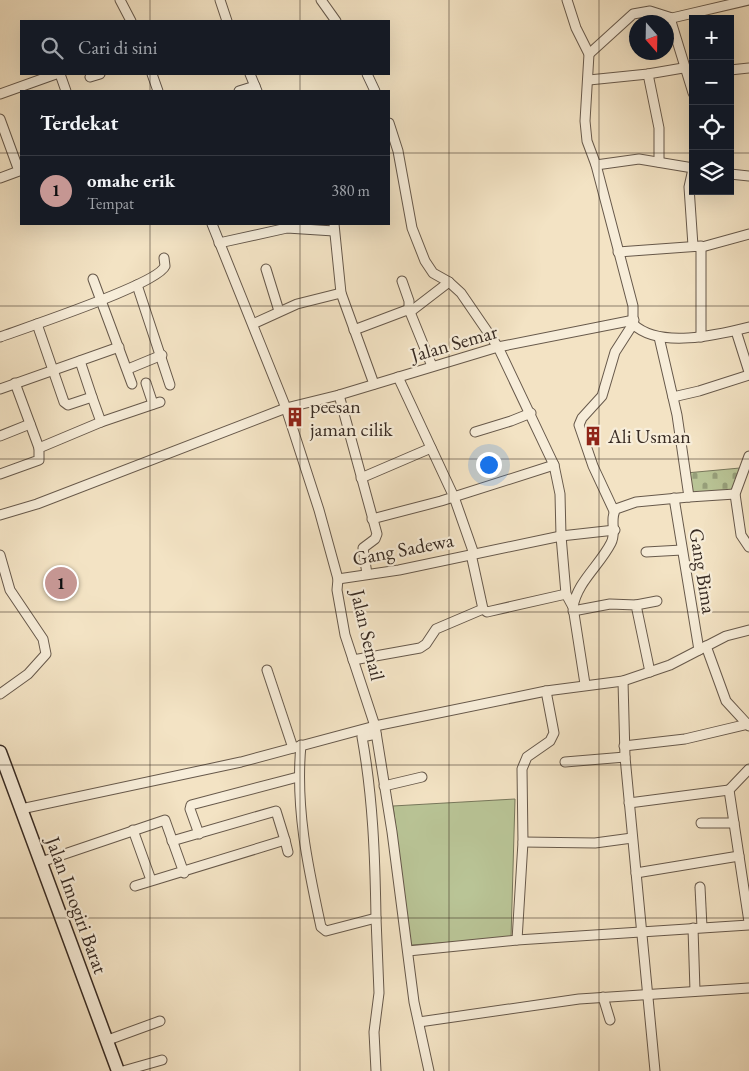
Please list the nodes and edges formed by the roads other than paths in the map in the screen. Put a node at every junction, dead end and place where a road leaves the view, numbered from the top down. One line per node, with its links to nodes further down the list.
1 (120, 0): 10 (street)
2 (220, 0): 11 (street)
3 (322, 0): 12 (street)
4 (567, 0): 14 (street)
5 (749, 0): 8 (street)
6 (633, 15): 7 (street)
7 (661, 15)
8 (674, 17)
9 (629, 18): 14 (street)
10 (130, 20)
11 (227, 20)
12 (335, 20)
13 (674, 30): 17 (street)
14 (589, 54): 26 (street)
15 (749, 68): 16 (street)
16 (734, 70)
17 (688, 72): 18 (street)
18 (648, 74): 26 (street); 36 (street)
19 (54, 75): 27 (street)
20 (60, 75): 29 (street)
21 (98, 75): 25 (street)
22 (152, 75): 30 (street)
23 (250, 75): 28 (street)
24 (367, 75): 31 (street)
25 (90, 78)
26 (589, 80): 37 (street)
27 (27, 88): 32 (street)
28 (256, 89)
29 (66, 90)
30 (158, 90)
31 (375, 90)
32 (0, 94)
33 (0, 118): 35 (street)
34 (390, 127): 54 (street)
35 (3, 136): 39 (street)
36 (659, 162): 37 (street); 38 (street)
37 (596, 165): 49 (street)
38 (689, 168)
39 (20, 170): 42 (street)
40 (734, 174): 41 (street)
41 (749, 176)
42 (0, 178)
43 (691, 195): 48 (street)
44 (212, 225): 47 (street, Jalan Semail)
45 (334, 228): 47 (street); 56 (street)
46 (749, 234): 48 (street)
47 (220, 243): 62 (street, Jalan Semail)
48 (698, 246): 49 (street); 68 (street)
49 (618, 252): 60 (street)
50 (164, 258): 55 (street)
51 (266, 269): 58 (street)
52 (93, 279): 57 (street)
53 (402, 281): 59 (street)
54 (449, 282): 59 (street); 70 (street)
55 (137, 285): 57 (street); 71 (street)
56 (341, 293): 58 (street); 64 (street)
57 (101, 300): 61 (street); 69 (street)
58 (278, 311): 62 (street)
59 (410, 311): 64 (street); 73 (street)
60 (633, 322): 67 (street); 70 (street, Jalan Semar); 103 (street)
61 (37, 324): 66 (street); 75 (street)
62 (253, 324): 87 (street, Jalan Semail)
63 (749, 327): 65 (street)
64 (354, 330): 81 (street)
65 (736, 331): 68 (street); 76 (street)
66 (0, 337)
67 (659, 337): 68 (street); 86 (street)
68 (701, 337)
69 (119, 347): 72 (street); 74 (street)
70 (498, 347): 73 (street, Jalan Semar); 88 (street)
71 (162, 356): 74 (street); 82 (street)
72 (80, 361): 75 (street); 85 (street)
73 (432, 366): 77 (street, Jalan Semar)
74 (128, 369): 80 (street)
75 (53, 370): 78 (street); 85 (street)
76 (749, 373): 86 (street)
77 (398, 377): 81 (street, Jalan Semar); 94 (street)
78 (16, 383): 83 (street); 90 (street)
79 (146, 383): 89 (street)
80 (132, 384)
81 (374, 384): 84 (street, Jalan Semar)
82 (170, 385)
83 (0, 389)
84 (339, 395): 87 (street, Jalan Semar); 98 (street)
85 (92, 397): 89 (street)
86 (673, 397): 101 (street)
87 (286, 408): 104 (street, Jalan Semar); 114 (street, Jalan Semail)
88 (531, 413): 91 (street); 96 (street)
89 (101, 422): 93 (street)
90 (30, 424): 92 (street); 93 (street)
91 (475, 432)
92 (0, 436)
93 (39, 448): 97 (street)
94 (431, 448): 98 (street); 100 (street)
95 (749, 456): 99 (street)
96 (554, 465): 100 (street); 107 (street)
97 (0, 474)
98 (361, 478): 105 (street)
99 (735, 494): 101 (street); 108 (street)
100 (454, 497): 105 (street); 111 (street)
101 (689, 497): 102 (street)
102 (674, 498): 103 (street); 109 (street, Gang Bima)
103 (614, 511): 106 (street)
104 (0, 515)
105 (372, 519): 113 (street)
106 (614, 530): 107 (street, Gang Sadewa); 116 (street)
107 (560, 536): 111 (street, Gang Sadewa); 116 (street)
108 (749, 548)
109 (682, 550): 110 (street); 120 (street, Gang Bima)
110 (646, 552)
111 (472, 554): 113 (street, Gang Sadewa); 118 (street)
112 (0, 555): 127 (street)
113 (367, 574): 114 (street, Gang Sadewa)
114 (338, 579): 121 (street, Jalan Semail)
115 (656, 600): 117 (street)
116 (570, 603): 117 (street); 118 (street); 125 (street)
117 (636, 605): 123 (street)
118 (483, 609): 121 (street)
119 (749, 630): 120 (street)
120 (703, 648): 123 (street); 128 (street, Gang Bima)
121 (353, 660): 129 (street, Jalan Semail)
122 (267, 670): 130 (street)
123 (650, 672): 124 (street)
124 (623, 680): 125 (street); 131 (street)
125 (585, 684): 126 (street)
126 (546, 691): 129 (street); 153 (street)
127 (0, 694)
128 (748, 725): 131 (street)
129 (376, 730): 130 (street); 136 (street, Jalan Semail); 139 (street)
130 (297, 746): 137 (street); 143 (street)
131 (624, 746): 133 (street)
132 (0, 752): 143 (main road, Jalan Imogiri Barat)
133 (625, 757): 134 (street); 142 (street)
134 (565, 762)
135 (749, 769): 141 (street)
136 (383, 776): 139 (street); 140 (street, Jalan Semail)
137 (298, 777): 149 (street); 163 (street)
138 (422, 777): 140 (street)
139 (369, 779): 148 (street)
140 (384, 786): 147 (street, Jalan Semail)
141 (729, 790): 142 (street); 144 (street)
142 (629, 803): 150 (street)
143 (21, 809): 156 (main road, Jalan Imogiri Barat)
144 (734, 823): 145 (street); 155 (street)
145 (701, 824)
146 (133, 830): 152 (street); 156 (street); 159 (street)
147 (392, 832): 148 (street); 168 (street, Jalan Semail)
148 (375, 833): 163 (street)
149 (199, 834): 151 (street); 152 (street)
150 (632, 838): 153 (street); 158 (street)
151 (285, 840): 154 (street); 157 (street)
152 (172, 841): 157 (street)
153 (523, 842): 167 (street)
154 (288, 852)
155 (739, 856): 158 (street); 162 (street)
156 (42, 862): 176 (main road, Jalan Imogiri Barat)
157 (184, 873): 159 (street)
158 (636, 873): 166 (street)
159 (150, 880): 160 (street)
160 (135, 886)
161 (700, 887): 165 (street)
162 (747, 897): 164 (street)
163 (376, 918): 178 (street)
164 (749, 923): 165 (street)
165 (697, 927): 166 (street); 170 (street)
166 (641, 932): 167 (street); 171 (street)
167 (517, 940): 168 (street)
168 (408, 951): 175 (street, Jalan Semail)
169 (749, 988): 170 (street)
170 (695, 991): 171 (street)
171 (646, 993): 172 (street); 182 (street)
172 (603, 997): 173 (street); 175 (street)
173 (610, 1020)
174 (160, 1021): 176 (street)
175 (419, 1022): 181 (street, Jalan Semail)
176 (108, 1040): 179 (main road, Jalan Imogiri Barat)
177 (162, 1060): 180 (street)
178 (374, 1070)
179 (118, 1071)
180 (123, 1071)
181 (429, 1071)
182 (655, 1071)

